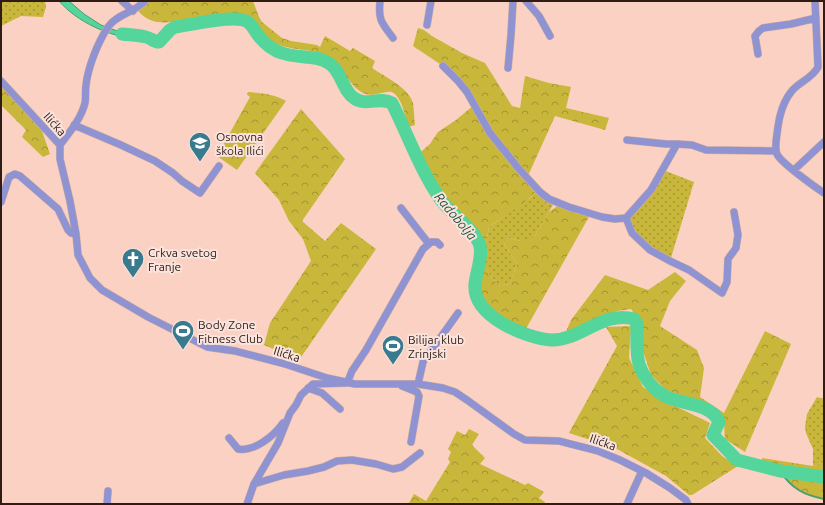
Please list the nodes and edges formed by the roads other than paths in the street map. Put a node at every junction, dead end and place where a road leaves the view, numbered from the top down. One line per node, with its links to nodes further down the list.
1 (122, 1): 8 (street)
2 (145, 1): 8 (street)
3 (380, 1): 12 (street)
4 (431, 1): 10 (street)
5 (513, 1): 15 (street)
6 (526, 1): 11 (street)
7 (815, 1): 9 (street)
8 (132, 11): 17 (street)
9 (816, 18): 13 (street); 22 (street)
10 (427, 25)
11 (550, 36)
12 (393, 38)
13 (758, 54)
14 (442, 66): 29 (street)
15 (508, 68)
16 (1, 81): 21 (street, Ilićka)
17 (74, 125): 21 (street); 23 (street)
18 (627, 140): 20 (street)
19 (824, 142): 24 (street)
20 (678, 144): 22 (street); 29 (street)
21 (60, 145): 30 (street, Ilićka)
22 (776, 151): 24 (street)
23 (219, 166)
24 (794, 170): 25 (street)
25 (824, 193)
26 (1, 202): 30 (street)
27 (400, 208): 31 (street)
28 (734, 212): 29 (street)
29 (626, 218)
30 (76, 234): 34 (street, Ilićka)
31 (429, 244): 32 (street); 34 (street)
32 (440, 245)
33 (458, 313): 36 (street)
34 (347, 383): 35 (street, Ilićka); 37 (street)
35 (400, 384): 36 (street, Ilićka); 41 (street)
36 (418, 384): 43 (street, Ilićka)
37 (308, 388): 38 (street); 39 (street)
38 (340, 409)
39 (290, 413): 40 (street); 44 (street)
40 (229, 438)
41 (411, 442)
42 (420, 453): 44 (street)
43 (642, 471): 48 (street); 49 (street, Ilićka)
44 (254, 484): 47 (street)
45 (108, 491): 46 (street)
46 (107, 504)
47 (247, 504)
48 (627, 504)
49 (688, 504)

